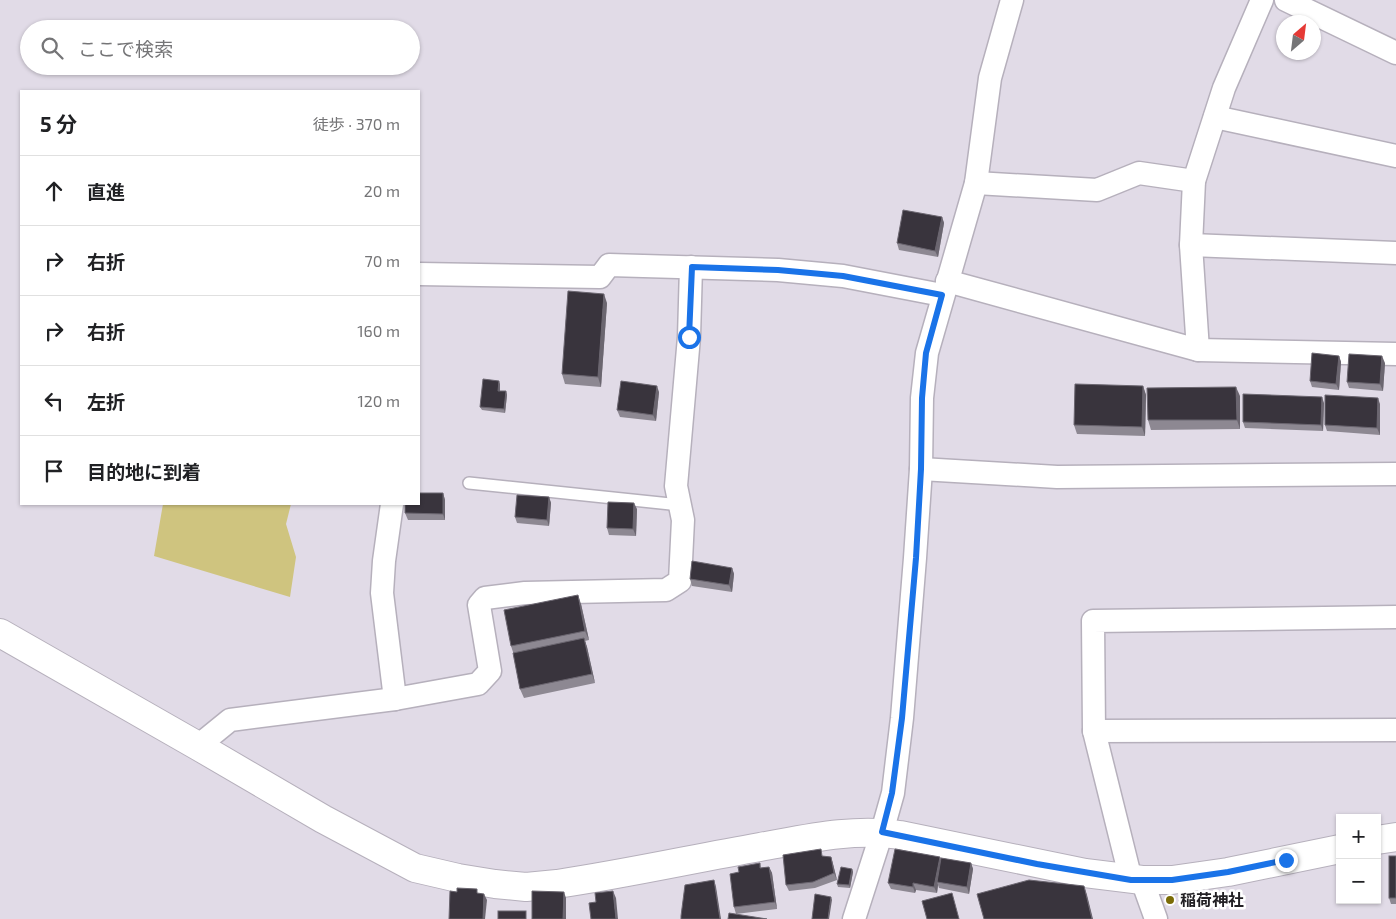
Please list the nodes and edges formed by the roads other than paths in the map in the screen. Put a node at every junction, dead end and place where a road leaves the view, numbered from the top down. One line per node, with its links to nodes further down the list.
1 (1012, 0): 8 (street)
2 (1262, 0): 5 (street)
3 (1286, 0): 4 (street)
4 (1396, 53)
5 (1215, 117): 6 (street); 7 (street)
6 (1396, 156)
7 (1194, 181): 8 (street); 9 (street)
8 (976, 183): 13 (street)
9 (1192, 245): 10 (street); 14 (street)
10 (1396, 253)
11 (692, 267): 12 (street); 13 (street); 20 (street)
12 (420, 274)
13 (944, 288): 14 (street); 16 (street)
14 (1198, 350): 15 (street)
15 (1396, 354)
16 (921, 469): 17 (street); 27 (street)
17 (1396, 474)
18 (469, 483): 20 (lane)
19 (392, 505): 23 (street)
20 (680, 505): 23 (street)
21 (1396, 617): 25 (street)
22 (0, 633): 26 (street)
23 (395, 699): 26 (street)
24 (1396, 730): 25 (street)
25 (1094, 731): 31 (street)
26 (198, 746): 27 (street)
27 (882, 832): 31 (street); 32 (street)
28 (1396, 837): 29 (street)
29 (1381, 839)
30 (1336, 850): 31 (street)
31 (1137, 880): 33 (street)
32 (854, 919)
33 (1156, 919)

